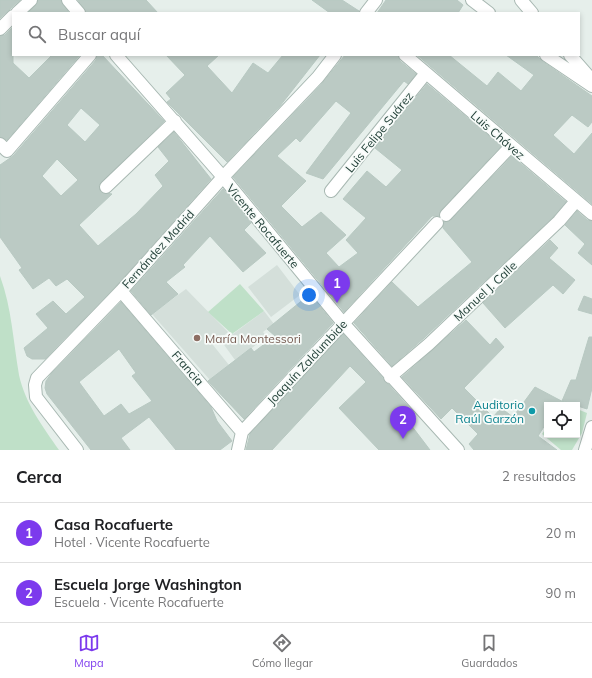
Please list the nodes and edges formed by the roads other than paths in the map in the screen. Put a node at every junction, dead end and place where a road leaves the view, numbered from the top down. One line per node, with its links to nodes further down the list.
1 (31, 0): 6 (street)
2 (68, 0): 7 (street)
3 (376, 0): 8 (street)
4 (472, 0): 9 (street)
5 (521, 0): 10 (street)
6 (18, 12)
7 (78, 12)
8 (367, 12)
9 (488, 12)
10 (531, 12)
11 (12, 17): 12 (street)
12 (0, 29)
13 (89, 56): 24 (street)
14 (117, 56): 22 (street, Vicente Rocafuerte)
15 (334, 56): 25 (street, Fernández Madrid)
16 (406, 56): 19 (street, Luis Chávez)
17 (547, 56): 21 (street)
18 (571, 56): 20 (street)
19 (426, 73): 23 (street, Luis Chávez); 27 (street, Luis Felipe Suárez)
20 (592, 80)
21 (592, 86)
22 (175, 121): 25 (street, Vicente Rocafuerte); 26 (street)
23 (511, 146): 28 (street, Luis Chávez); 31 (street, Joaquín Zaldumbide)
24 (3, 148)
25 (223, 177): 30 (street, Fernández Madrid); 31 (street, Vicente Rocafuerte)
26 (106, 187)
27 (331, 191)
28 (576, 200): 29 (street, Luis Chávez); 32 (street, Manuel J. Calle)
29 (592, 214)
30 (121, 291): 34 (street, Francia); 36 (street, Fernández Madrid)
31 (343, 323): 32 (street, Vicente Rocafuerte); 34 (street, Joaquín Zaldumbide)
32 (390, 377): 35 (street, Vicente Rocafuerte)
33 (592, 427): 38 (street)
34 (242, 432): 37 (street)
35 (456, 449)
36 (77, 450)
37 (238, 450)
38 (585, 450)

